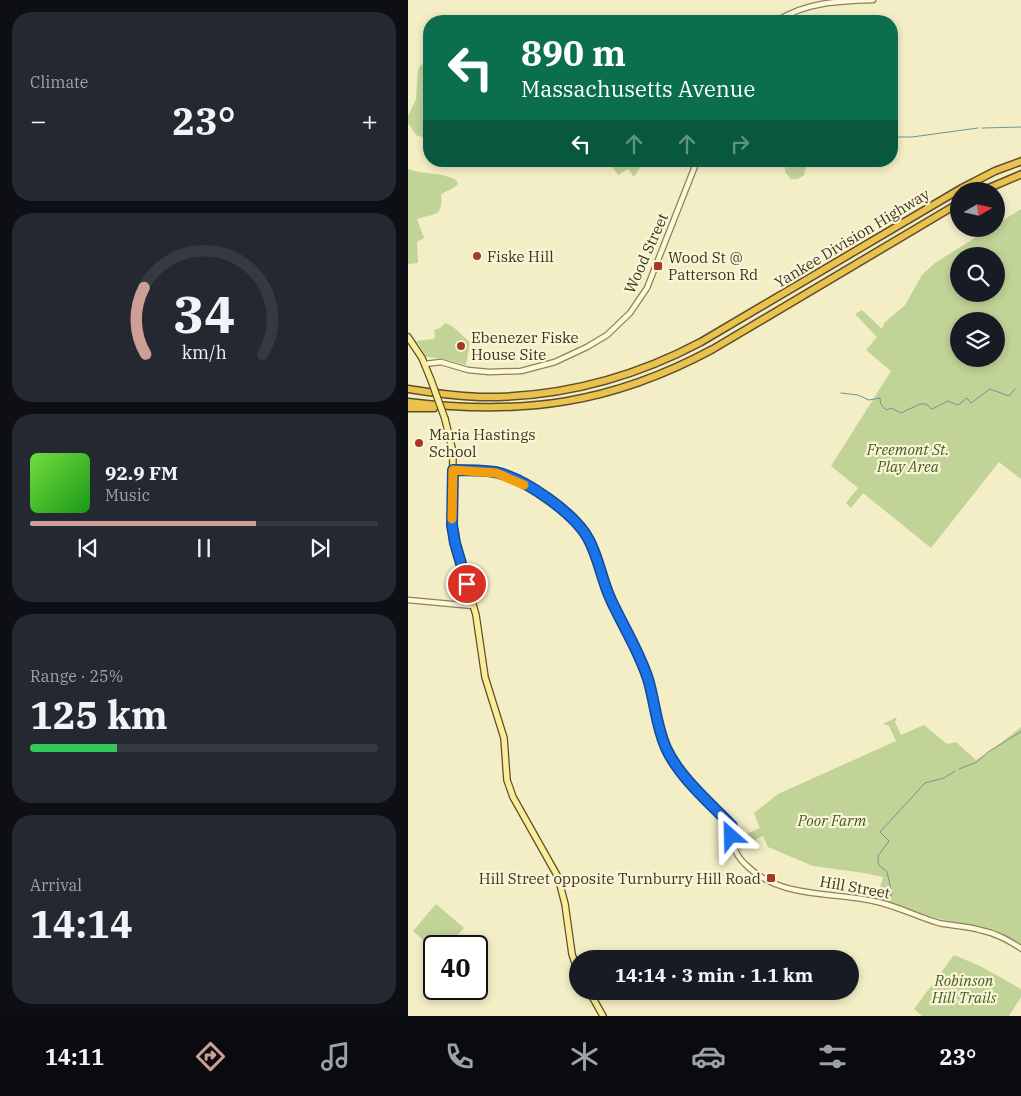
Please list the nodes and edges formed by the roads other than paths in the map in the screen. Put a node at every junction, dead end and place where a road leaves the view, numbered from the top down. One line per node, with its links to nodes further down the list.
1 (873, 0): 2 (street)
2 (787, 15)
3 (1022, 161): 10 (highway, Yankee Division Highway)
4 (695, 167): 9 (street, Wood Street)
5 (1022, 174): 6 (highway)
6 (1003, 182)
7 (950, 208): 12 (highway, Yankee Division Highway)
8 (408, 337): 9 (main road)
9 (425, 364): 14 (main road, bridge)
10 (408, 390)
11 (408, 402): 12 (highway, Yankee Division Highway)
12 (450, 407): 13 (highway)
13 (408, 408)
14 (453, 470): 16 (main road); 17 (street, Hill Street)
15 (408, 600): 16 (street)
16 (473, 606): 18 (main road)
17 (1022, 949)
18 (571, 950)
19 (594, 1000): 20 (main road)
20 (603, 1016)

